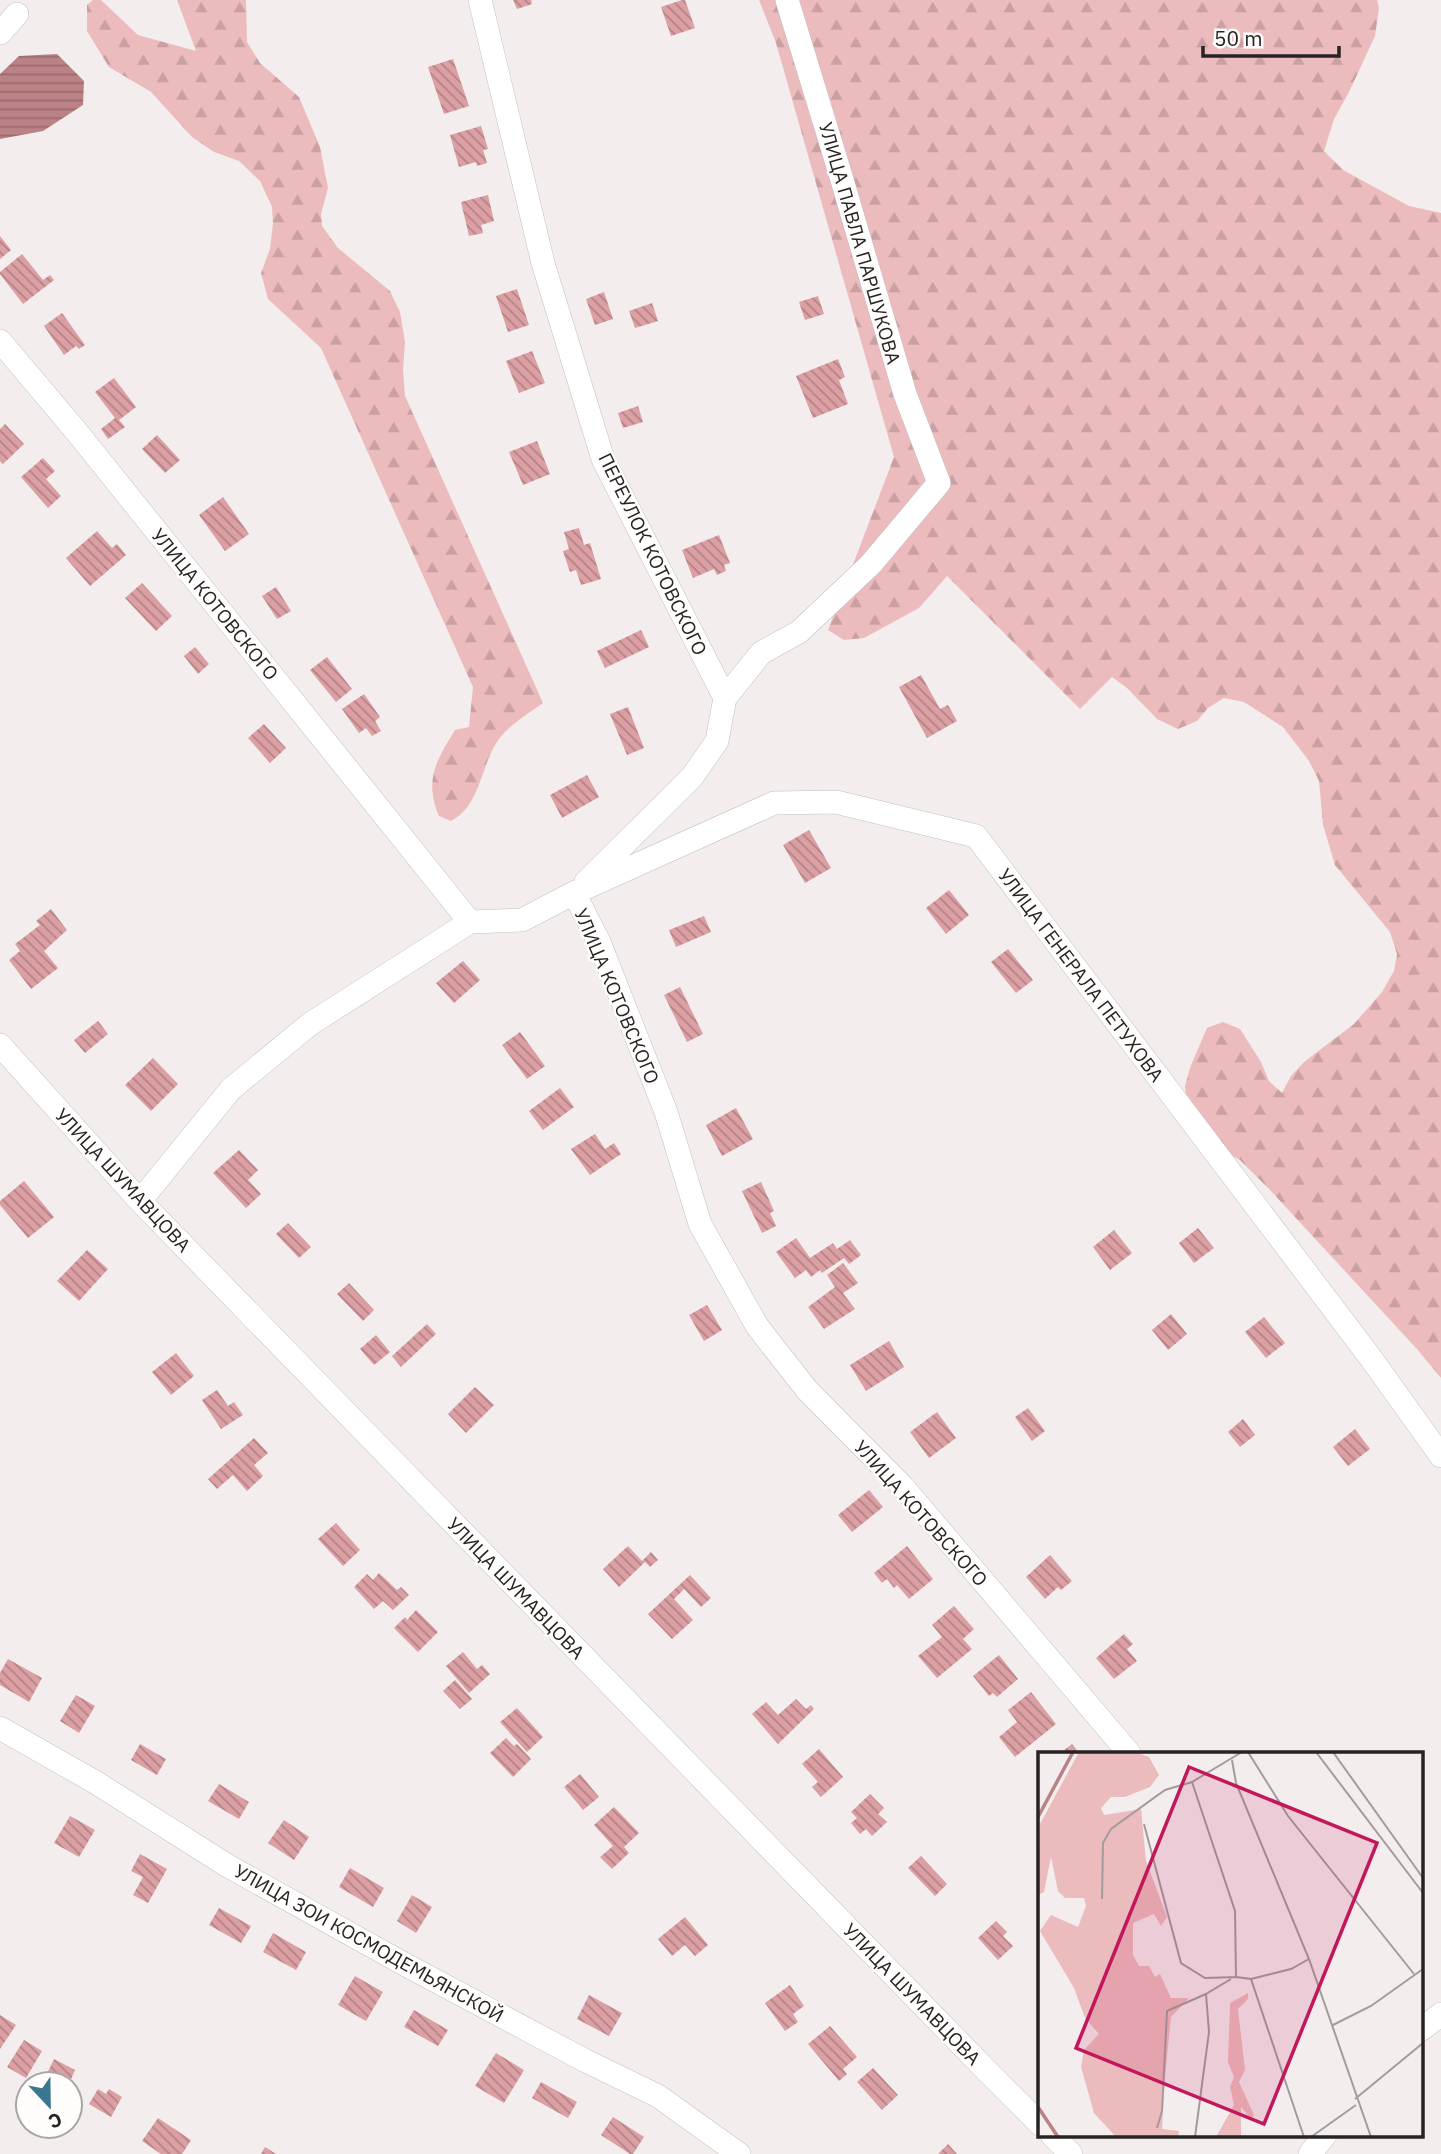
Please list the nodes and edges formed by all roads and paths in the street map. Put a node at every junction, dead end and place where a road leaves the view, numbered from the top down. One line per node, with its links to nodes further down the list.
1 (480, 0): 6 (street, ПЕРЕУЛОК КОТОВСКОГО)
2 (786, 0): 6 (street, УЛИЦА ПАВЛА ПАРШУКОВА)
3 (17, 14): 4 (street)
4 (0, 33)
5 (0, 341): 8 (street, УЛИЦА КОТОВСКОГО)
6 (725, 698): 7 (street)
7 (574, 893): 8 (street, УЛИЦА КОТОВСКОГО); 11 (street, УЛИЦА ГЕНЕРАЛА ПЕТУХОВА); 13 (street, УЛИЦА КОТОВСКОГО)
8 (470, 922): 10 (street)
9 (0, 1045): 10 (street, УЛИЦА ШУМАВЦОВА)
10 (140, 1201): 16 (street, УЛИЦА ШУМАВЦОВА)
11 (1441, 1456)
12 (0, 1728): 19 (street, УЛИЦА ЗОИ КОСМОДЕМЬЯНСКОЙ)
13 (1128, 1752)
14 (1441, 2014): 15 (street)
15 (1424, 2027)
16 (1038, 2122)
17 (1053, 2136): 20 (street)
18 (1324, 2136): 21 (street)
19 (739, 2154)
20 (1072, 2154)
21 (1310, 2154)

